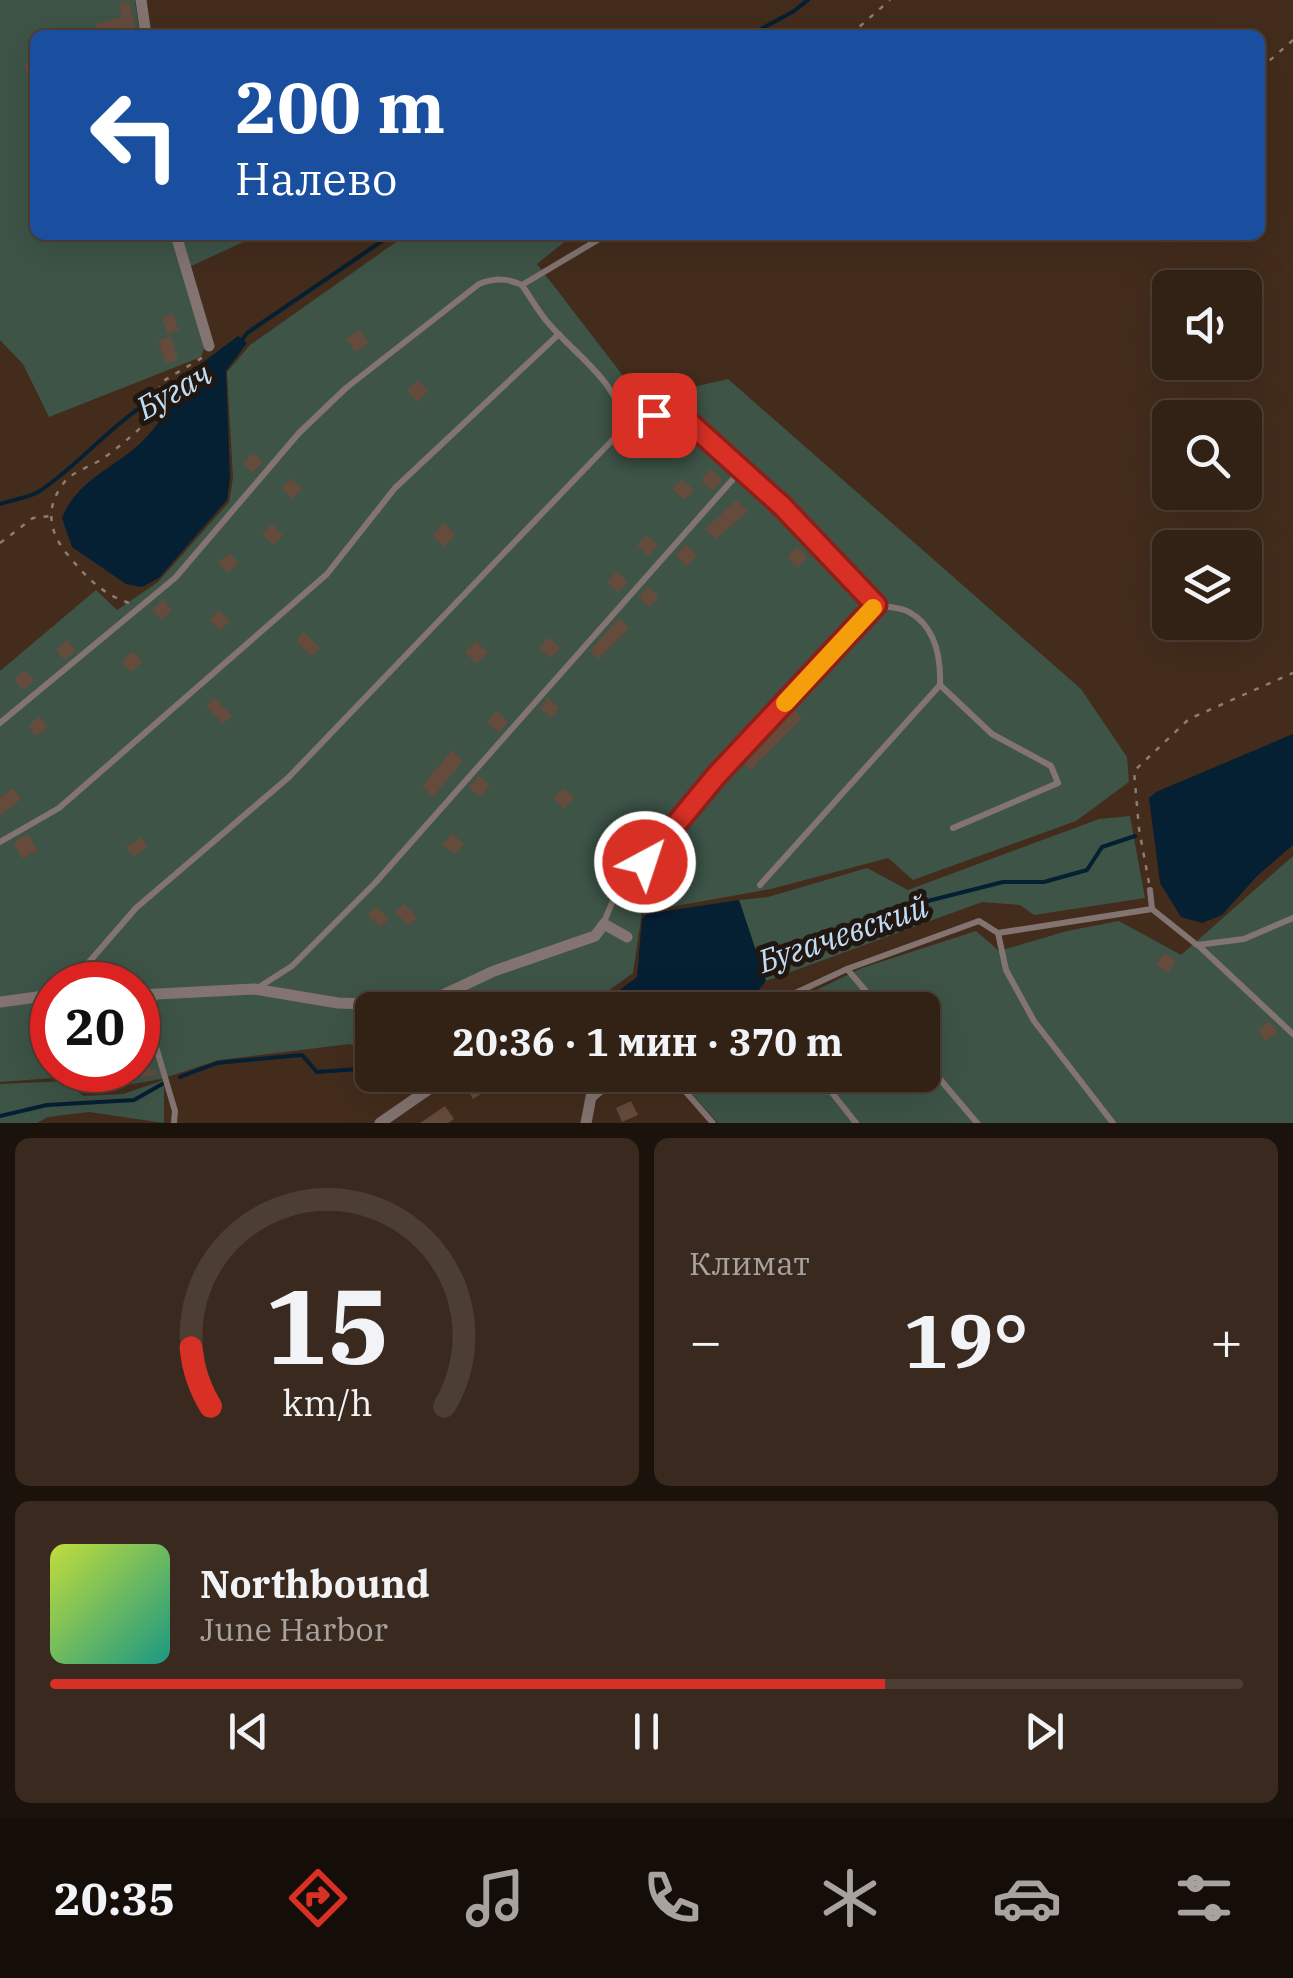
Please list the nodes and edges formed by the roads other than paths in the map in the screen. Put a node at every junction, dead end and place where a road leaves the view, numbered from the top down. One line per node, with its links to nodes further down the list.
1 (141, 0): 2 (street)
2 (145, 30)
3 (178, 240): 7 (street)
4 (598, 240): 5 (lane)
5 (522, 285): 6 (lane); 12 (lane)
6 (558, 334): 8 (lane); 14 (lane)
7 (210, 346)
8 (625, 427): 9 (lane); 23 (lane)
9 (742, 469): 10 (lane); 25 (lane)
10 (876, 605): 11 (lane); 19 (lane)
11 (940, 685): 13 (lane); 15 (lane)
12 (0, 723)
13 (953, 828)
14 (0, 842)
15 (760, 885)
16 (1150, 890): 17 (lane)
17 (1152, 909): 20 (lane); 22 (lane)
18 (1293, 918): 22 (lane)
19 (604, 924): 21 (street); 25 (street)
20 (998, 933): 24 (lane); 44 (lane)
21 (628, 936)
22 (1198, 944): 31 (lane)
23 (89, 962)
24 (846, 969): 26 (lane); 27 (lane)
25 (256, 989): 28 (street)
26 (798, 992)
27 (866, 992)
28 (160, 996)
29 (30, 998): 30 (street)
30 (0, 1002)
31 (1293, 1034)
32 (160, 1060): 38 (lane)
33 (940, 1079): 43 (lane)
34 (425, 1092): 39 (street)
35 (596, 1092): 40 (street)
36 (686, 1092): 41 (lane)
37 (831, 1092): 42 (lane)
38 (174, 1123)
39 (380, 1123)
40 (586, 1123)
41 (713, 1123)
42 (856, 1123)
43 (978, 1123)
44 (1113, 1123)

